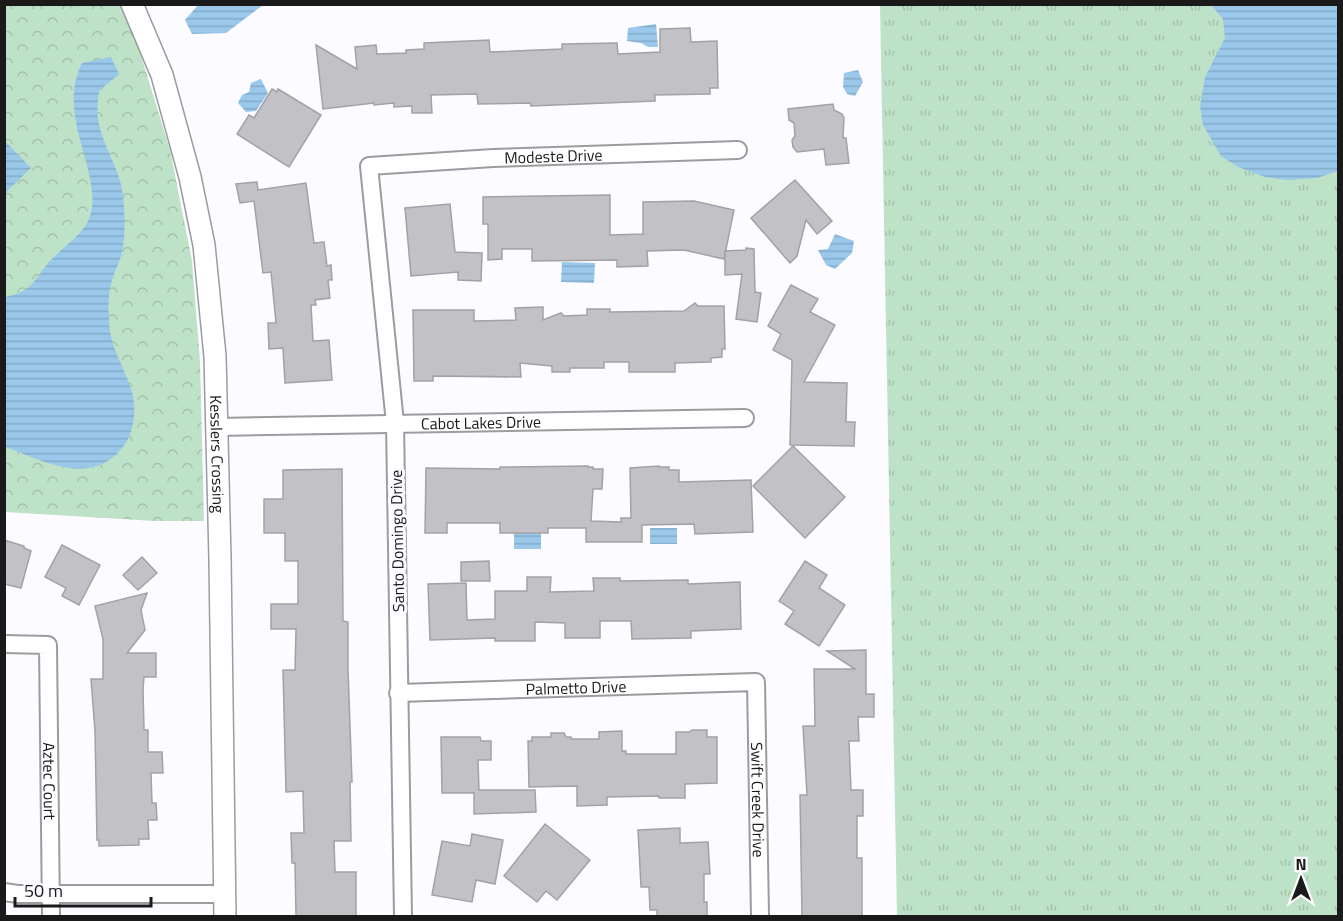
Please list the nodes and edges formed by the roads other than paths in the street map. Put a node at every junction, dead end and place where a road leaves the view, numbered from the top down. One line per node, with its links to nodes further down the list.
1 (132, 4): 6 (street, Kesslers Crossing)
2 (738, 150): 3 (street, Modeste Drive)
3 (369, 166): 5 (street, Santo Domingo Drive)
4 (745, 418): 5 (street, Cabot Lakes Drive)
5 (395, 423): 6 (street, Cabot Lakes Drive); 9 (street, Santo Domingo Drive)
6 (217, 426): 12 (street, Kesslers Crossing)
7 (4, 644): 11 (street, Aztec Court)
8 (756, 682): 9 (street, Palmetto Drive); 16 (street, Swift Creek Drive)
9 (398, 693): 15 (street, Santo Domingo Drive)
10 (4, 892): 11 (street)
11 (51, 894): 12 (street); 13 (street, Aztec Court)
12 (225, 894): 14 (street, Kesslers Crossing)
13 (51, 916)
14 (225, 916)
15 (403, 916)
16 (760, 916)

